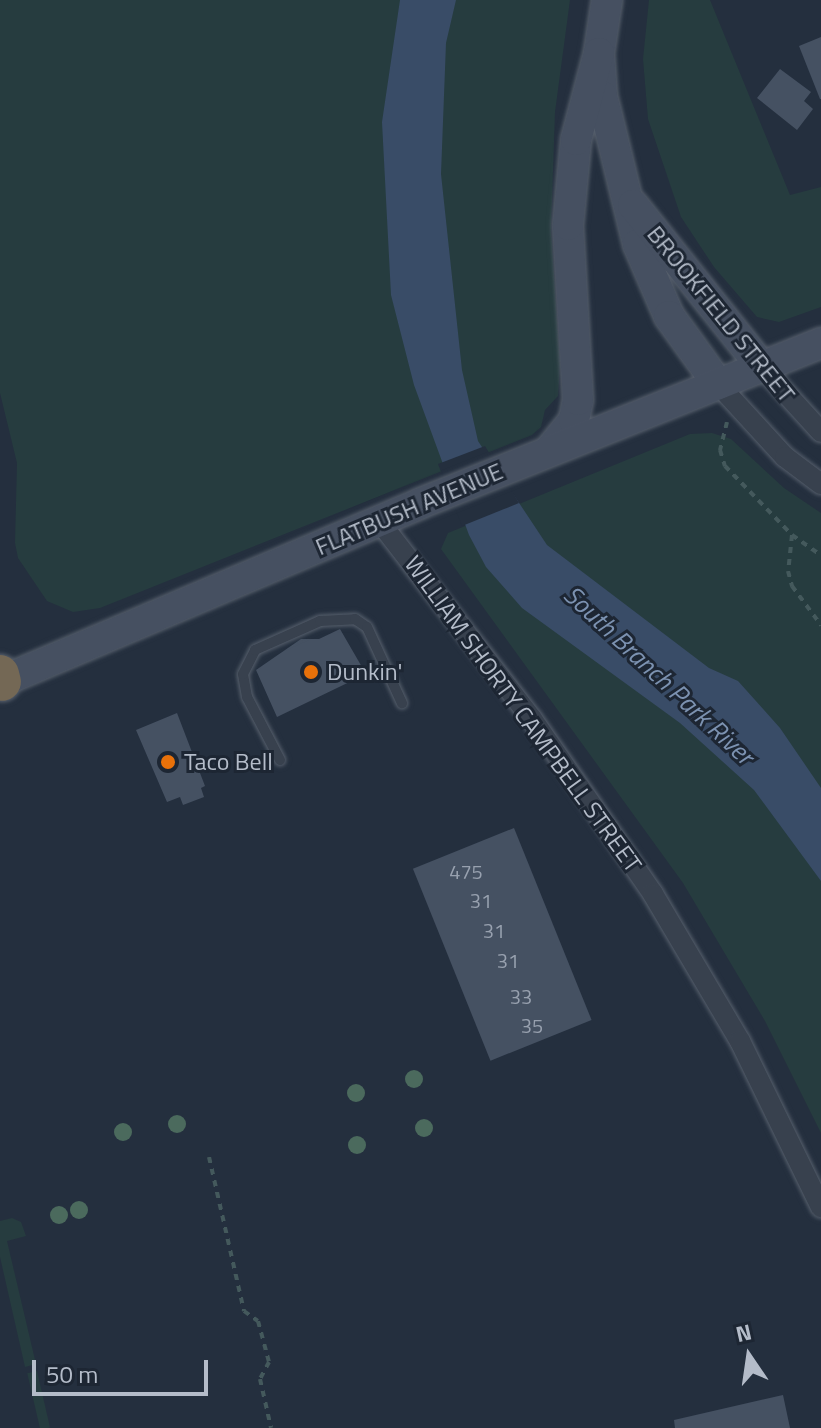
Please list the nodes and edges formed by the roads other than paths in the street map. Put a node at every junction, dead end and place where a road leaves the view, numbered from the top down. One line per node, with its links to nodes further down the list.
1 (607, 0): 2 (street, BROOKFIELD STREET)
2 (599, 53): 3 (street, BROOKFIELD STREET); 8 (street)
3 (624, 194): 5 (street, BROOKFIELD STREET); 6 (street, BROOKFIELD STREET)
4 (821, 343): 5 (street, FLATBUSH AVENUE)
5 (761, 366): 6 (street, FLATBUSH AVENUE); 7 (street, BROOKFIELD STREET)
6 (718, 384): 8 (street, FLATBUSH AVENUE); 9 (street, BROOKFIELD STREET)
7 (821, 432)
8 (548, 452): 10 (street, FLATBUSH AVENUE)
9 (821, 484)
10 (379, 521): 11 (street, FLATBUSH AVENUE); 14 (street, WILLIAM SHORTY CAMPBELL STREET)
11 (1, 679)
12 (402, 703): 13 (lane)
13 (280, 760)
14 (821, 1207)

